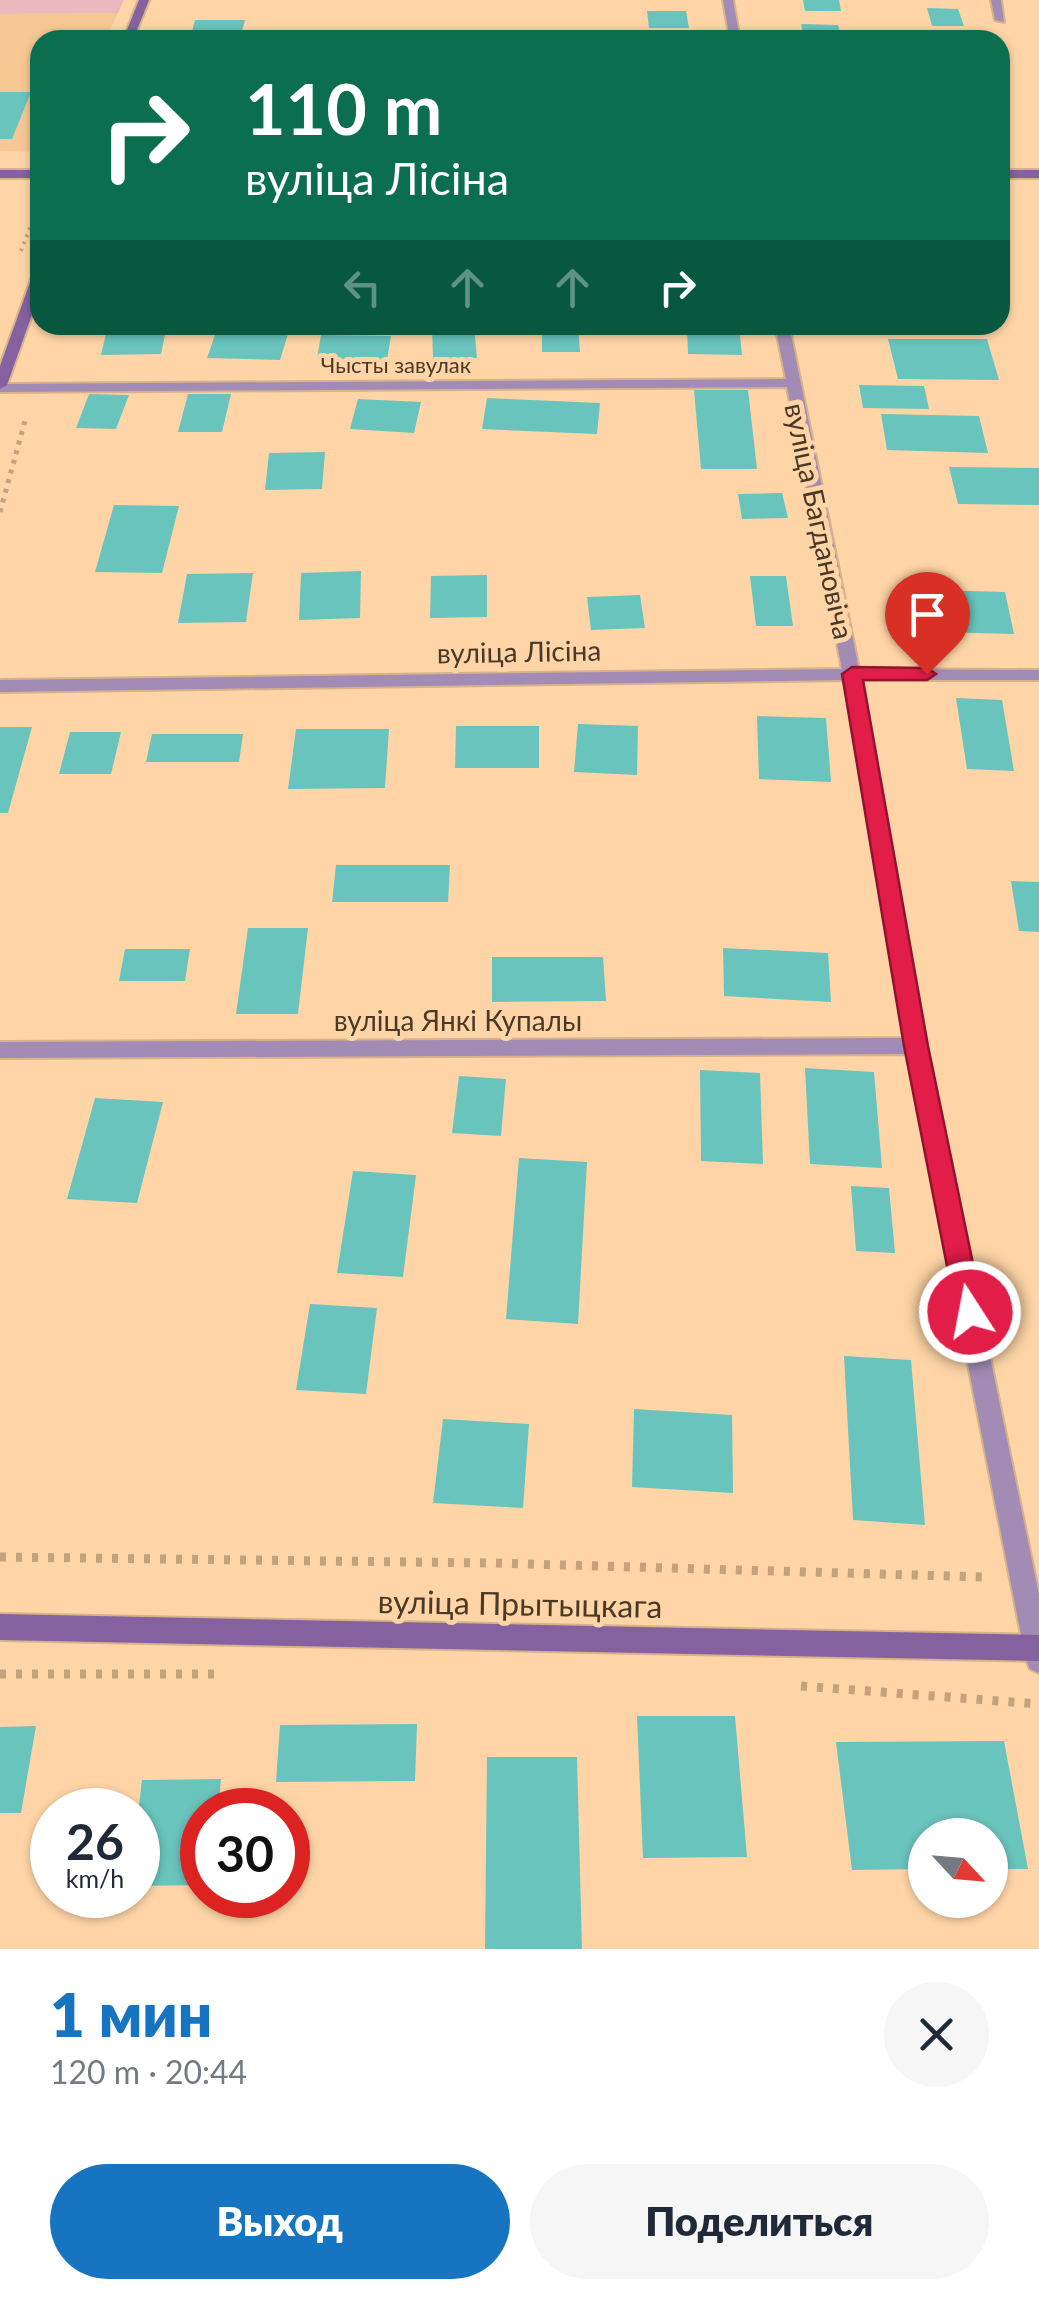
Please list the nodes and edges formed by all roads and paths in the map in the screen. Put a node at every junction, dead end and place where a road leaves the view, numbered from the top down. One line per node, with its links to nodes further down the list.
1 (144, 0): 5 (main road)
2 (728, 0): 6 (street)
3 (996, 0): 4 (street)
4 (1000, 20)
5 (132, 30)
6 (733, 30)
7 (0, 174): 8 (main road)
8 (30, 174)
9 (1010, 174): 10 (main road)
10 (1039, 174)
11 (30, 302): 14 (main road)
12 (784, 335): 13 (street, вуліца Багдановіча)
13 (792, 384): 14 (street, Чысты завулак); 15 (street, вуліца Багдановіча)
14 (0, 387)
15 (852, 674): 16 (street, вуліца Лісіна); 17 (street, вуліца Лісіна); 18 (street, вуліца Багдановіча)
16 (1039, 675)
17 (0, 686)
18 (916, 1046): 19 (street, вуліца Янкі Купалы); 21 (street, вуліца Багдановіча)
19 (0, 1050)
20 (0, 1558): 21 (path)
21 (1023, 1578): 23 (street, вуліца Багдановіча)
22 (0, 1628): 23 (main road, вуліца Прытыцкага)
23 (1038, 1652)

